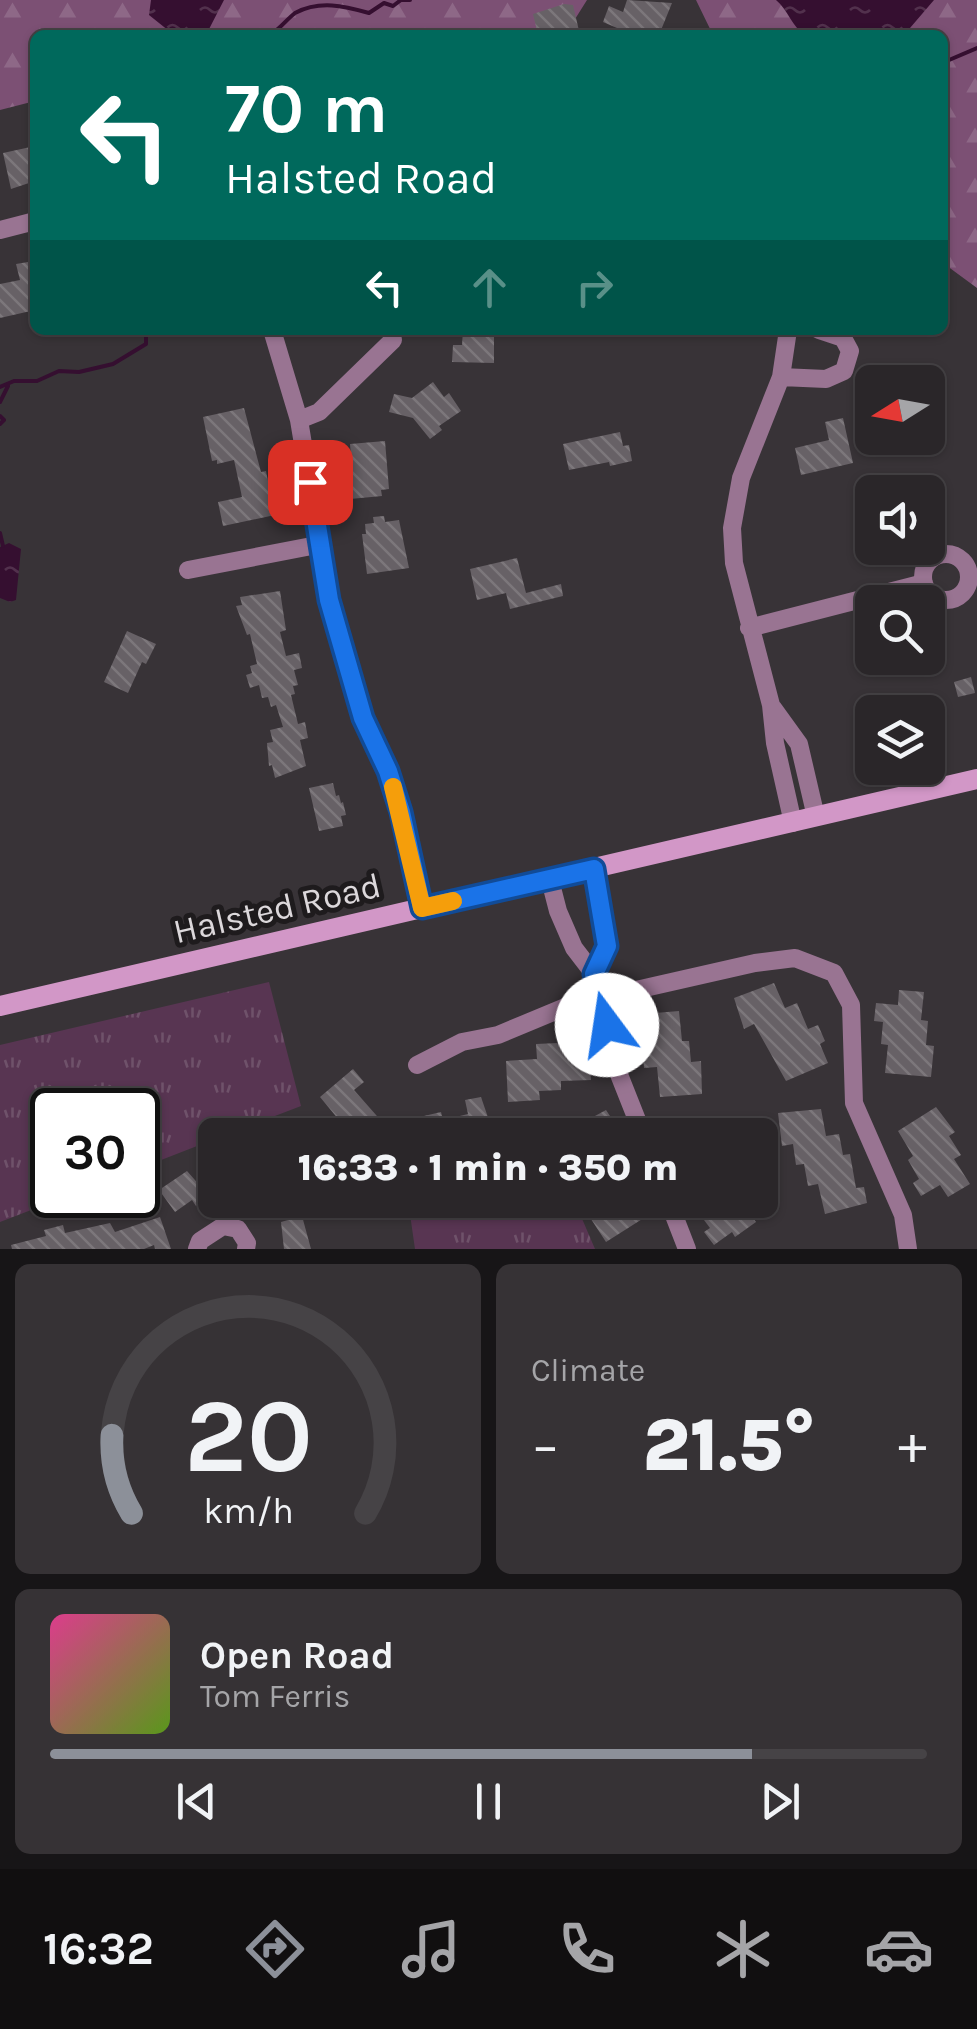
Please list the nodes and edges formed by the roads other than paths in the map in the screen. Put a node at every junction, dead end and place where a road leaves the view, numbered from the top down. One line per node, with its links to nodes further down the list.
1 (30, 222): 2 (street)
2 (0, 230)
3 (274, 335): 8 (street)
4 (787, 335): 7 (street)
5 (833, 335): 7 (street)
6 (394, 340): 8 (street)
7 (781, 376): 12 (street)
8 (299, 420): 9 (street)
9 (322, 544): 10 (street); 19 (street)
10 (188, 570)
11 (924, 583): 12 (street)
12 (749, 628): 13 (street)
13 (771, 705): 15 (street); 16 (street)
14 (977, 779): 15 (street, Halsted Road)
15 (816, 817): 16 (street, Halsted Road)
16 (793, 823): 17 (street, Halsted Road)
17 (594, 869): 18 (street, Halsted Road); 20 (street)
18 (550, 880): 19 (street, Halsted Road); 20 (street)
19 (422, 908): 22 (street, Halsted Road)
20 (594, 974): 21 (street)
21 (600, 999): 23 (street); 24 (street); 29 (street)
22 (0, 1006)
23 (417, 1066)
24 (636, 1118)
25 (675, 1218): 28 (street)
26 (197, 1249): 27 (street)
27 (246, 1249)
28 (688, 1249)
29 (908, 1249)

